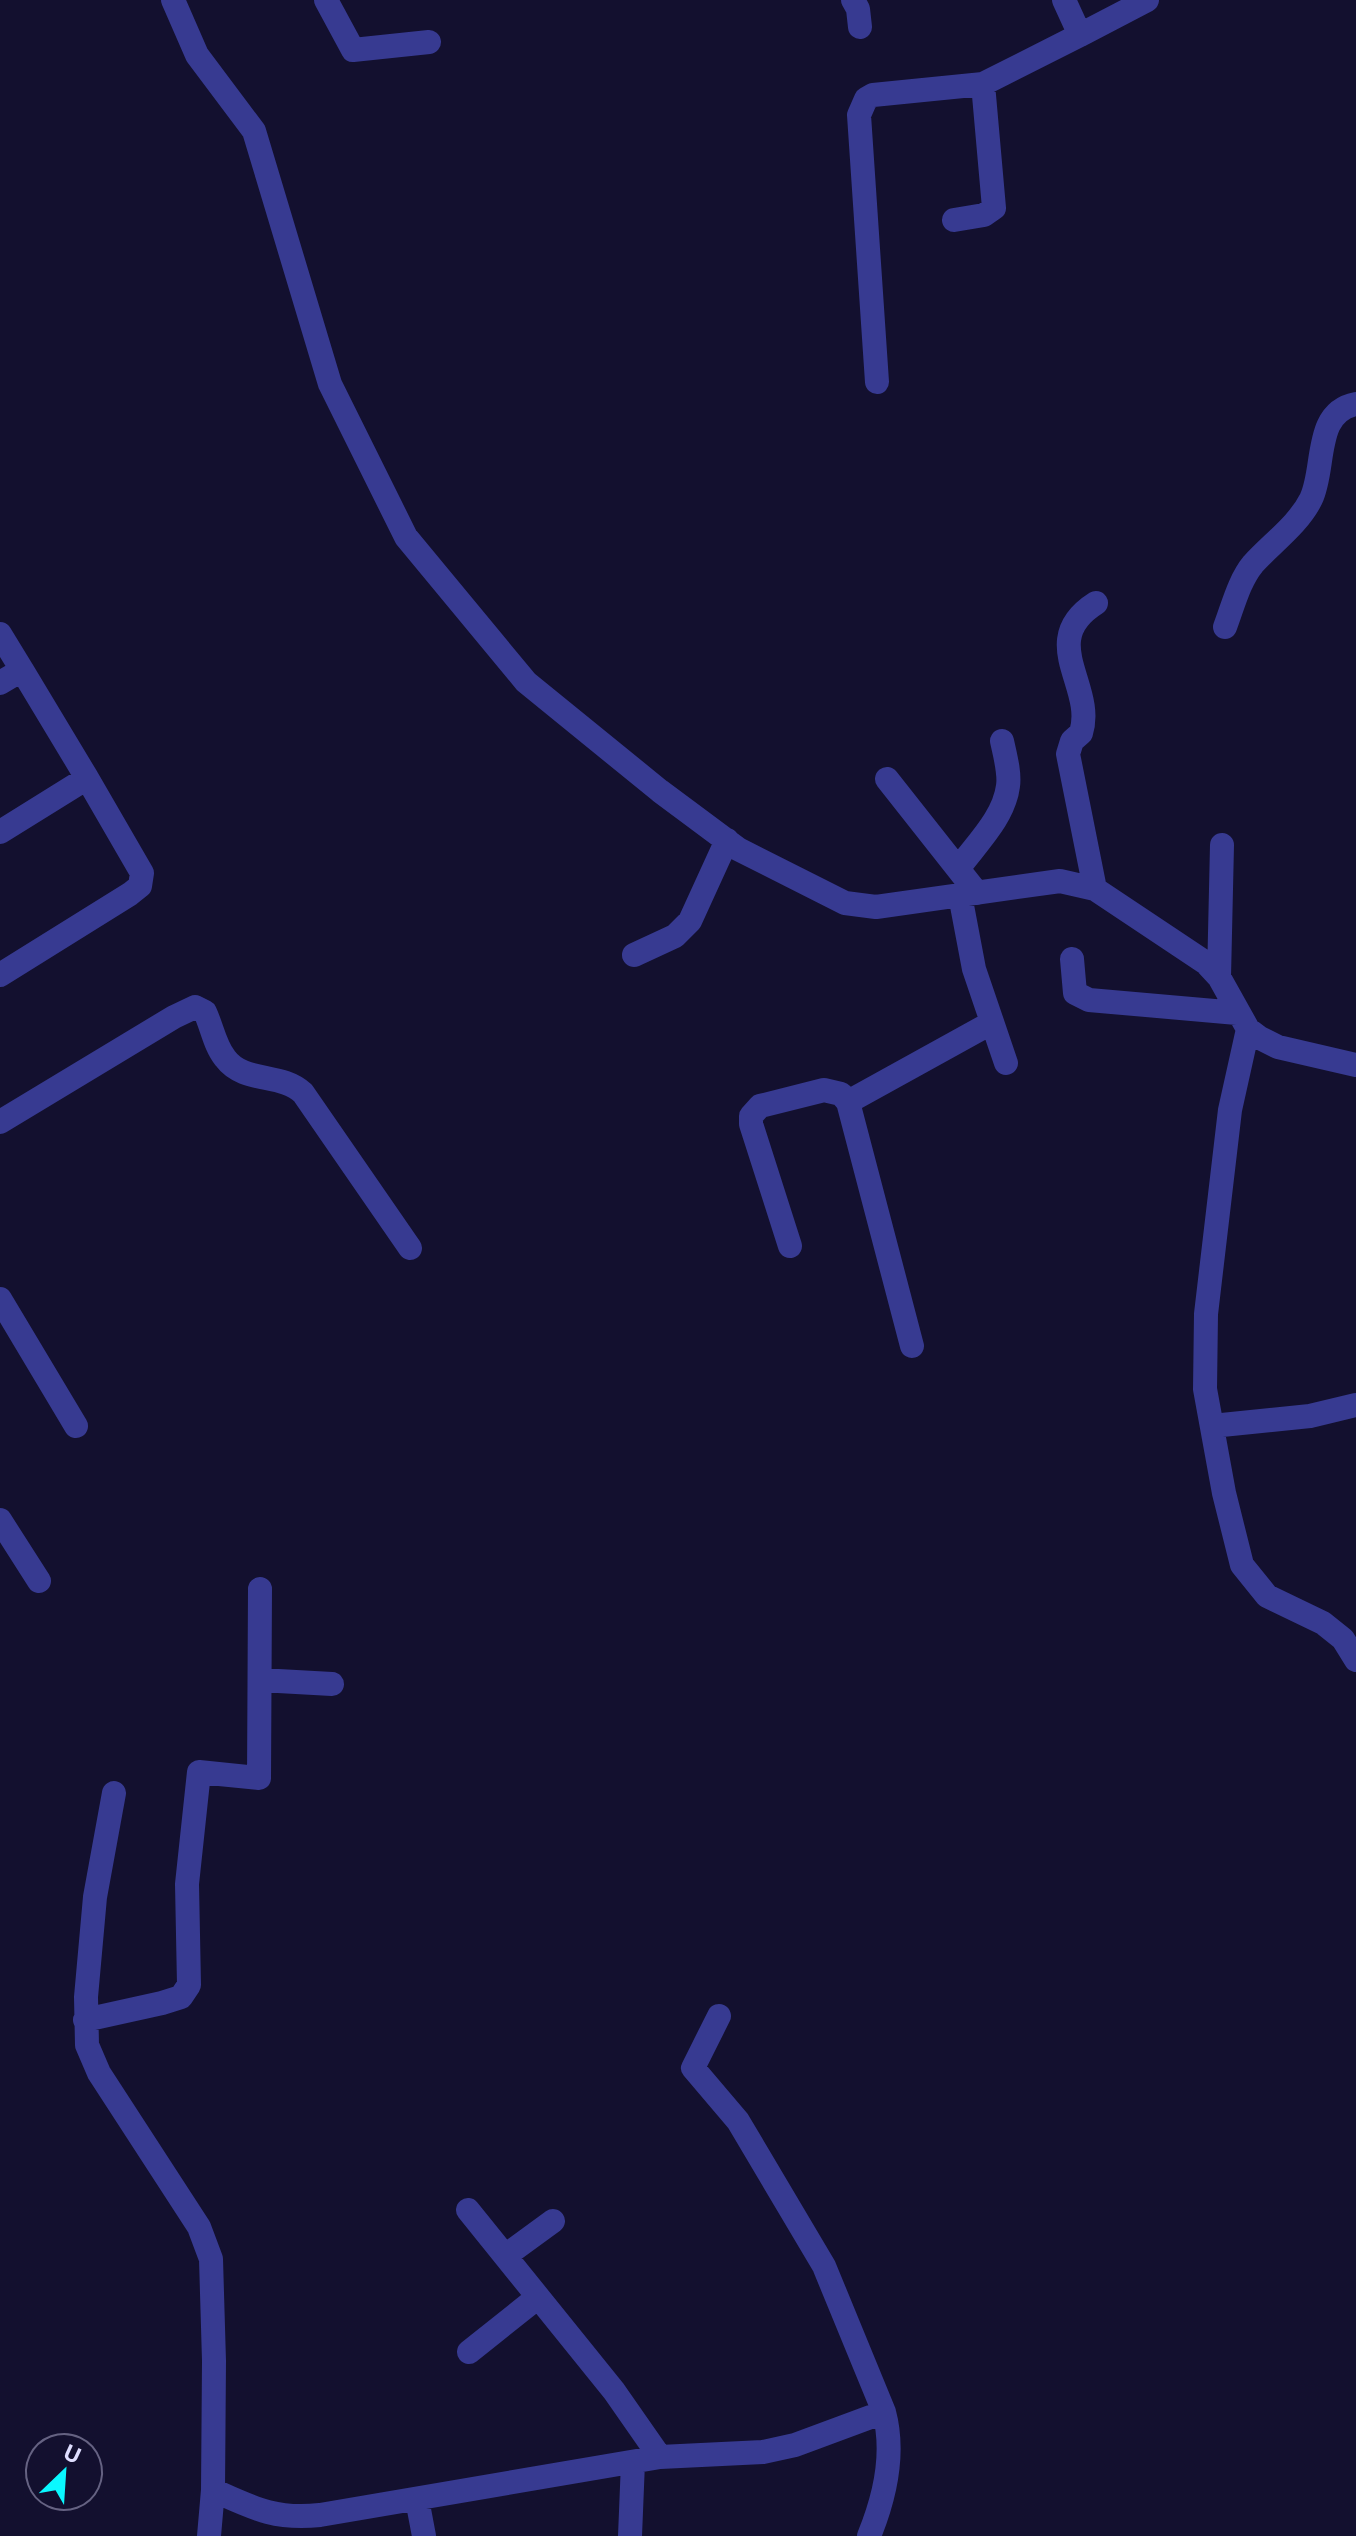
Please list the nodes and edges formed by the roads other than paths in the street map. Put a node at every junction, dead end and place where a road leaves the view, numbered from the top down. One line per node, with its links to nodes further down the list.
1 (173, 0): 22 (street)
2 (326, 0): 8 (street)
3 (853, 0): 6 (street)
4 (1064, 0): 7 (street)
5 (1147, 0): 7 (street)
6 (860, 27)
7 (1080, 35): 9 (street)
8 (429, 42)
9 (983, 84): 10 (street); 11 (street)
10 (954, 220)
11 (877, 382)
12 (1356, 404): 14 (street)
13 (1096, 603): 25 (street)
14 (1225, 627)
15 (0, 634): 16 (street)
16 (22, 670): 17 (street); 19 (street)
17 (0, 683)
18 (1002, 741): 24 (street)
19 (87, 778): 21 (street); 29 (street)
20 (887, 779): 24 (street)
21 (0, 832)
22 (727, 840): 26 (street); 27 (street)
23 (1222, 845): 30 (street)
24 (958, 869): 26 (street)
25 (1095, 889): 26 (street); 30 (street)
26 (968, 894): 32 (street)
27 (634, 955)
28 (1072, 959): 31 (street)
29 (0, 975)
30 (1219, 977): 31 (street)
31 (1242, 1021): 34 (street); 43 (street)
32 (991, 1023): 33 (street); 35 (street)
33 (1006, 1063)
34 (1356, 1065)
35 (848, 1102): 37 (street); 40 (street)
36 (0, 1122): 38 (street)
37 (790, 1246)
38 (410, 1248)
39 (0, 1299): 42 (street)
40 (912, 1346)
41 (1356, 1405): 43 (street)
42 (76, 1426)
43 (1212, 1426): 47 (street)
44 (0, 1520): 45 (street)
45 (39, 1581)
46 (260, 1589): 48 (street)
47 (1356, 1660)
48 (260, 1680): 49 (street); 52 (street)
49 (332, 1684)
50 (114, 1793): 52 (street)
51 (719, 2016): 58 (street)
52 (85, 2020): 61 (street)
53 (468, 2210): 55 (street)
54 (553, 2221): 55 (street)
55 (505, 2256): 56 (street)
56 (538, 2297): 57 (street); 59 (street)
57 (469, 2352)
58 (884, 2412): 59 (street); 66 (street)
59 (660, 2457): 60 (street)
60 (633, 2462): 62 (street); 65 (street)
61 (213, 2490): 62 (street); 63 (street)
62 (417, 2499): 64 (street)
63 (209, 2536)
64 (424, 2536)
65 (630, 2536)
66 (869, 2536)

